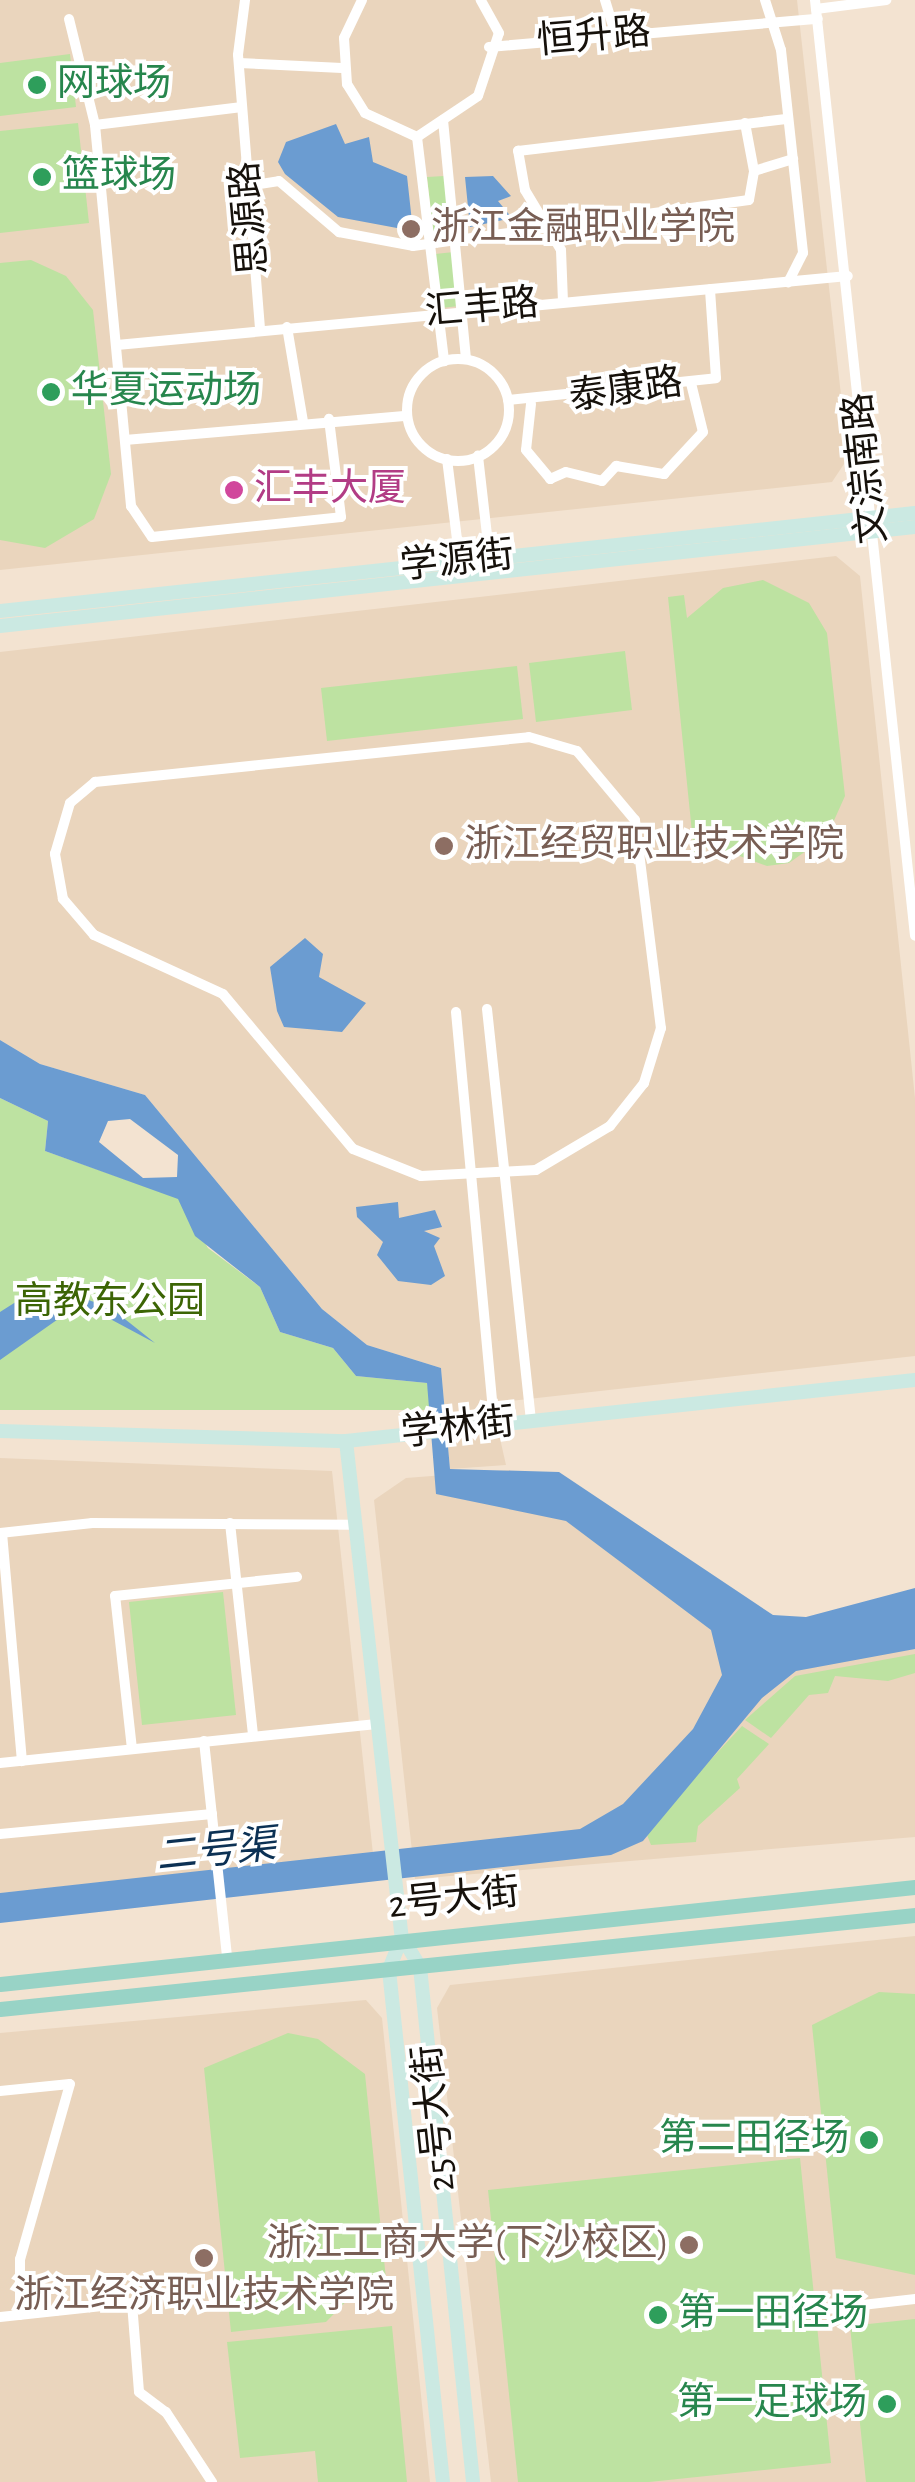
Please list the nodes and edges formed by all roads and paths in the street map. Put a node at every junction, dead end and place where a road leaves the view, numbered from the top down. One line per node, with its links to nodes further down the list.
1 (245, 0): 12 (street, 思源路)
2 (362, 0): 13 (street)
3 (481, 0): 11 (street)
4 (605, 0): 10 (street)
5 (765, 0): 9 (street)
6 (886, 0): 7 (street, 恒升路)
7 (816, 9): 9 (street, 恒升路); 23 (street, 文淙南路)
8 (69, 19): 18 (street)
9 (770, 23): 10 (street, 恒升路); 15 (street)
10 (616, 36): 11 (street, 恒升路)
11 (489, 47): 16 (street)
12 (238, 63): 13 (street); 14 (street, 思源路)
13 (342, 68): 19 (street)
14 (242, 106): 18 (street); 22 (street, 思源路)
15 (788, 118): 17 (street); 20 (street)
16 (442, 120): 19 (street); 27 (street)
17 (744, 122): 21 (street); 26 (street)
18 (95, 126): 31 (street)
19 (417, 138): 28 (street)
20 (793, 159): 21 (street); 24 (street)
21 (754, 170): 22 (street)
22 (248, 186): 30 (street, 思源路)
23 (848, 276): 24 (street, 汇丰路); 44 (street, 文淙南路)
24 (788, 282): 25 (street, 汇丰路)
25 (710, 289): 26 (street, 汇丰路); 34 (street, 泰康路)
26 (563, 302): 27 (street, 汇丰路)
27 (464, 310): 28 (street, 汇丰路); 32 (street)
28 (438, 313): 29 (street, 汇丰路); 33 (street)
29 (287, 327): 30 (street, 汇丰路); 39 (street)
30 (260, 329): 31 (street, 汇丰路)
31 (116, 345): 40 (street)
32 (466, 357): 33 (street); 35 (street)
33 (444, 361): 37 (street)
34 (691, 384): 36 (street, 泰康路); 36 (street)
35 (508, 400): 36 (street, 泰康路); 41 (street)
36 (531, 404)
37 (407, 416): 38 (street); 42 (street)
38 (330, 419): 39 (street); 40 (street)
39 (304, 422): 40 (street)
40 (125, 440)
41 (478, 456): 42 (street); 46 (street)
42 (446, 459): 46 (street)
43 (915, 513): 44 (main road, 学源街)
44 (873, 524): 45 (main road); 46 (main road, 学源街); 48 (main road); 49 (street, 文淙南路)
45 (915, 527)
46 (478, 560): 47 (main road, 学源街)
47 (0, 611)
48 (0, 626)
49 (915, 936)
50 (487, 1009): 52 (street)
51 (456, 1012): 53 (street)
52 (501, 1175): 53 (street); 53 (street); 55 (street)
53 (470, 1178): 56 (street)
54 (915, 1380): 55 (main road, 学林街)
55 (531, 1421): 56 (main road, 学林街)
56 (494, 1425): 58 (main road, 学林街)
57 (0, 1431): 58 (main road, 学林街)
58 (346, 1441): 60 (main road, 25号大街)
59 (230, 1523): 60 (street); 61 (street); 63 (street)
60 (355, 1525): 64 (main road, 25号大街)
61 (1, 1533): 68 (street)
62 (296, 1577): 63 (street)
63 (236, 1583): 65 (street); 67 (street)
64 (378, 1724): 65 (street); 74 (main road, 25号大街)
65 (253, 1736): 66 (street)
66 (204, 1741): 67 (street); 70 (street)
67 (132, 1749): 68 (street)
68 (22, 1761): 69 (street)
69 (0, 1763)
70 (212, 1814): 71 (street); 75 (street)
71 (0, 1834)
72 (915, 1887): 74 (main road, 2号大街)
73 (915, 1916): 76 (main road, 2号大街)
74 (402, 1937): 75 (main road, 2号大街); 76 (main road, 25号大街); 77 (main road, 25号大街)
75 (228, 1957): 78 (main road, 2号大街)
76 (420, 1967): 77 (main road, 2号大街); 88 (main road, 25号大街)
77 (389, 1970): 79 (main road, 2号大街); 87 (main road, 25号大街)
78 (0, 1984)
79 (0, 2009)
80 (0, 2084): 81 (street)
81 (0, 2091): 84 (street)
82 (915, 2299): 83 (street)
83 (827, 2309)
84 (20, 2314): 85 (street); 86 (street)
85 (0, 2317)
86 (212, 2482)
87 (443, 2482)
88 (473, 2482)

